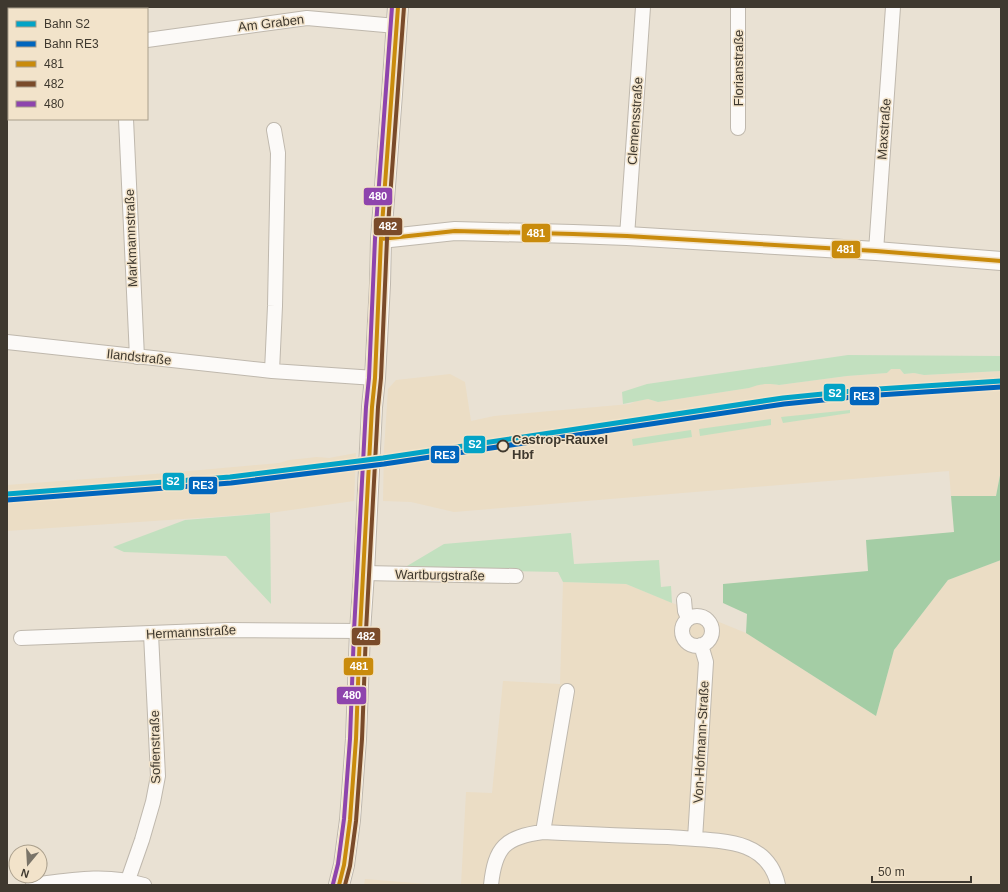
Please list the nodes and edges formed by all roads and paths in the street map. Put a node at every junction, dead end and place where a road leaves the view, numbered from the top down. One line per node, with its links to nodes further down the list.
1 (643, 7): 9 (street, Clemensstraße)
2 (738, 7): 7 (street, Florianstraße)
3 (893, 7): 11 (street, Maxstraße)
4 (397, 16): 5 (street, Am Graben); 10 (main road)
5 (148, 40)
6 (126, 120): 14 (street, Markmannstraße)
7 (738, 128)
8 (274, 130): 15 (street)
9 (627, 236): 10 (street); 11 (street)
10 (381, 239): 16 (main road)
11 (876, 251): 12 (street)
12 (1001, 261)
13 (7, 342): 14 (street, Ilandstraße)
14 (136, 357): 15 (street, Ilandstraße)
15 (272, 370): 16 (street, Ilandstraße)
16 (375, 378): 17 (main road)
17 (364, 573): 18 (street, Wartburgstraße); 21 (main road)
18 (516, 576)
19 (684, 600): 20 (street)
20 (688, 618): 24 (street); 24 (street)
21 (360, 631): 22 (street, Hermannstraße); 31 (main road)
22 (151, 634): 23 (street, Hermannstraße); 28 (street, Sofienstraße)
23 (21, 638)
24 (701, 645): 27 (street, Von-Hofmann-Straße)
25 (567, 691): 26 (street)
26 (543, 832): 27 (street); 32 (street)
27 (695, 839): 33 (street)
28 (128, 880): 29 (street); 30 (street)
29 (33, 885)
30 (144, 885)
31 (339, 885)
32 (491, 885)
33 (778, 885)

